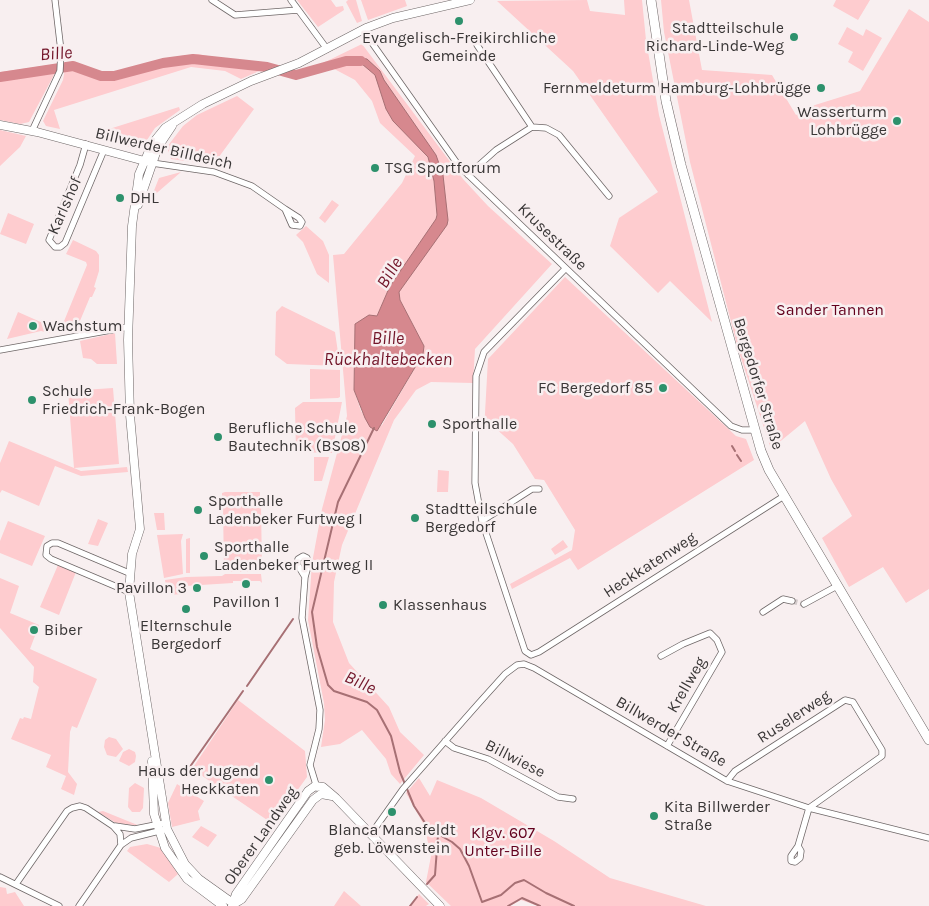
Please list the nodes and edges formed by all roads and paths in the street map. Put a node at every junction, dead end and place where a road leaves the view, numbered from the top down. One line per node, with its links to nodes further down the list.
1 (55, 0): 12 (street)
2 (212, 0): 6 (street)
3 (291, 0): 6 (street)
4 (470, 0): 7 (street)
5 (651, 0): 22 (main road, Bergedorfer Straße)
6 (298, 10): 9 (street)
7 (361, 31): 9 (street); 16 (street, Krusestraße)
8 (477, 45): 11 (street)
9 (327, 49): 15 (street)
10 (0, 125): 12 (street, Billwerder Billdeich)
11 (532, 127): 16 (street); 17 (street)
12 (32, 131): 13 (street, Billwerder Billdeich)
13 (86, 144): 14 (street, Billwerder Billdeich); 14 (street, Karlshof)
14 (104, 150): 15 (street, Billwerder Billdeich)
15 (148, 162): 18 (street, Billwerder Billdeich); 20 (street)
16 (468, 175): 19 (street, Krusestraße)
17 (609, 196)
18 (286, 209)
19 (565, 269): 22 (street, Krusestraße); 25 (street)
20 (128, 327): 21 (street); 26 (street)
21 (0, 350)
22 (754, 430): 24 (main road, Bergedorfer Straße)
23 (539, 489): 25 (street)
24 (784, 496): 25 (street, Heckkatenweg); 28 (main road, Bergedorfer Straße)
25 (482, 520)
26 (129, 573): 29 (street); 29 (street)
27 (305, 576): 39 (street)
28 (837, 586): 31 (street); 34 (main road, Bergedorfer Straße)
29 (129, 592): 37 (street)
30 (792, 601): 32 (street)
31 (804, 604)
32 (763, 612)
33 (662, 656): 36 (street, Krellweg)
34 (929, 740)
35 (445, 742): 36 (street, Billwerder Straße); 42 (street, Billwiese); 49 (street)
36 (668, 746): 38 (street, Billwerder Straße)
37 (153, 749): 46 (street); 47 (street)
38 (727, 781): 43 (street, Billwerder Straße); 43 (street, Ruselerweg)
39 (315, 786): 40 (street); 41 (street); 44 (street, Oberer Landweg)
40 (320, 794): 41 (street, Oberer Landweg); 48 (street, Oberer Landweg)
41 (336, 798): 49 (street)
42 (573, 799)
43 (809, 808): 50 (street, Billwerder Straße); 52 (street)
44 (286, 825): 48 (street); 53 (street, Oberer Landweg)
45 (113, 826): 47 (street); 51 (street); 55 (street)
46 (166, 826): 47 (street); 56 (street)
47 (157, 829): 51 (street); 59 (street)
48 (289, 833): 53 (street, Oberer Landweg)
49 (371, 834): 60 (street)
50 (929, 838)
51 (121, 844): 58 (street)
52 (798, 846)
53 (262, 864): 56 (street, Oberer Landweg)
54 (0, 877): 55 (street)
55 (16, 884): 57 (street)
56 (233, 905)
57 (59, 906)
58 (79, 906)
59 (223, 906)
60 (440, 906)

